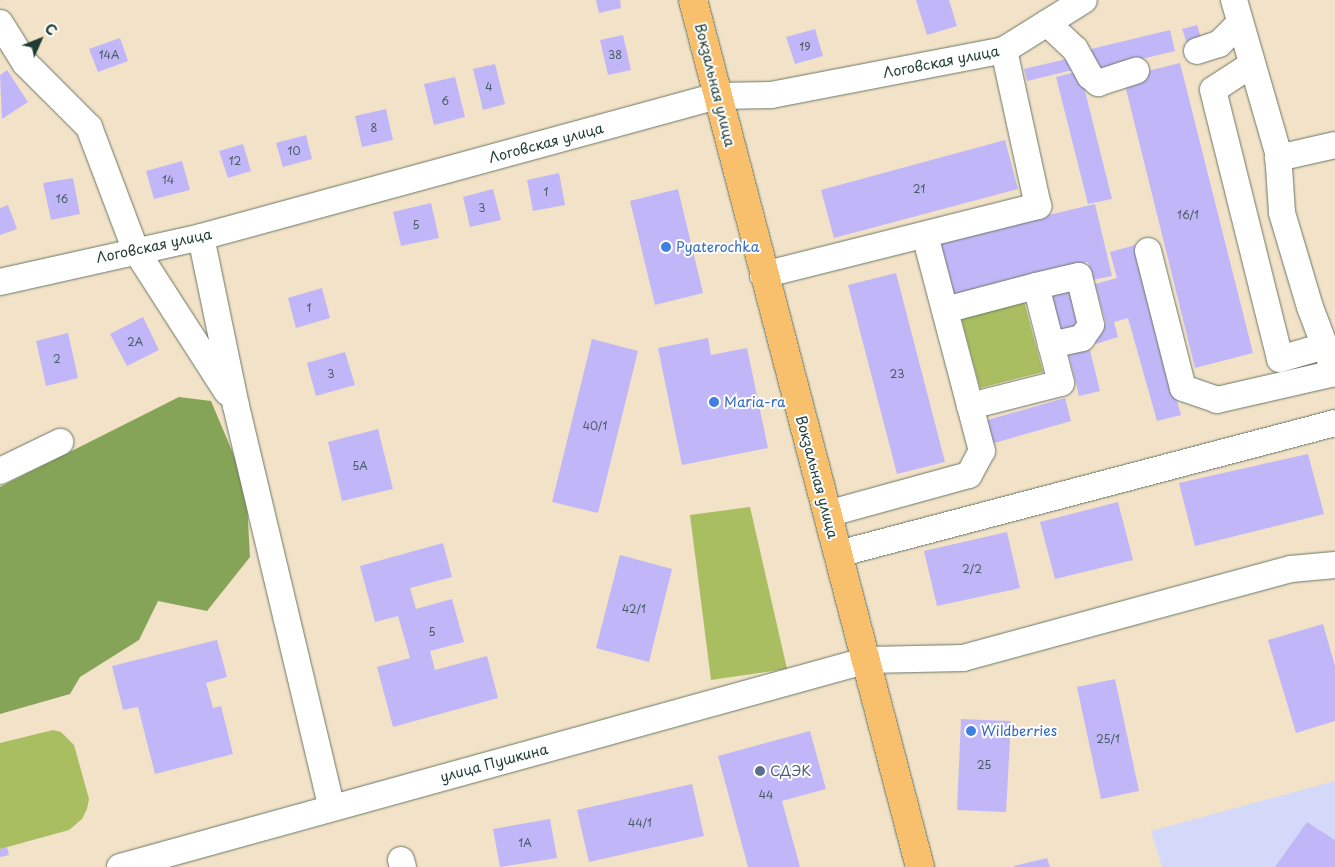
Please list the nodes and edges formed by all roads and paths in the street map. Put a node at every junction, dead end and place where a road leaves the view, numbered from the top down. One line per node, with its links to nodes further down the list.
1 (693, 0): 10 (main road, Вокзальная улица)
2 (1084, 0): 5 (street, Логовская улица)
3 (1237, 12): 7 (street); 8 (street)
4 (0, 23): 15 (street)
5 (1047, 23): 6 (street, Логовская улица); 9 (street)
6 (1004, 50): 10 (street, Логовская улица); 13 (street)
7 (1197, 51)
8 (1251, 65): 12 (street); 22 (street)
9 (1136, 71)
10 (717, 96): 14 (street, Логовская улица); 17 (main road, Вокзальная улица)
11 (1335, 145): 12 (street)
12 (1278, 158): 22 (street)
13 (925, 236): 17 (street); 20 (street)
14 (201, 237): 15 (street, Логовская улица); 24 (street)
15 (135, 250): 18 (street, Логовская улица); 24 (street)
16 (1148, 251): 23 (street)
17 (763, 275): 29 (main road, Вокзальная улица)
18 (0, 282)
19 (1036, 286): 20 (street); 21 (street); 21 (street)
20 (944, 310): 25 (street)
21 (1051, 345): 25 (street)
22 (1325, 346): 23 (street)
23 (1335, 373)
24 (236, 406): 33 (street)
25 (970, 406): 29 (street)
26 (1335, 423): 30 (street)
27 (60, 442): 28 (street)
28 (0, 471)
29 (827, 514): 30 (main road, Вокзальная улица)
30 (838, 554): 32 (main road, Вокзальная улица)
31 (1335, 565): 32 (street, улица Пушкина)
32 (868, 660): 33 (street, улица Пушкина); 35 (main road, Вокзальная улица)
33 (332, 808): 34 (street, улица Пушкина)
34 (120, 867)
35 (920, 867)

